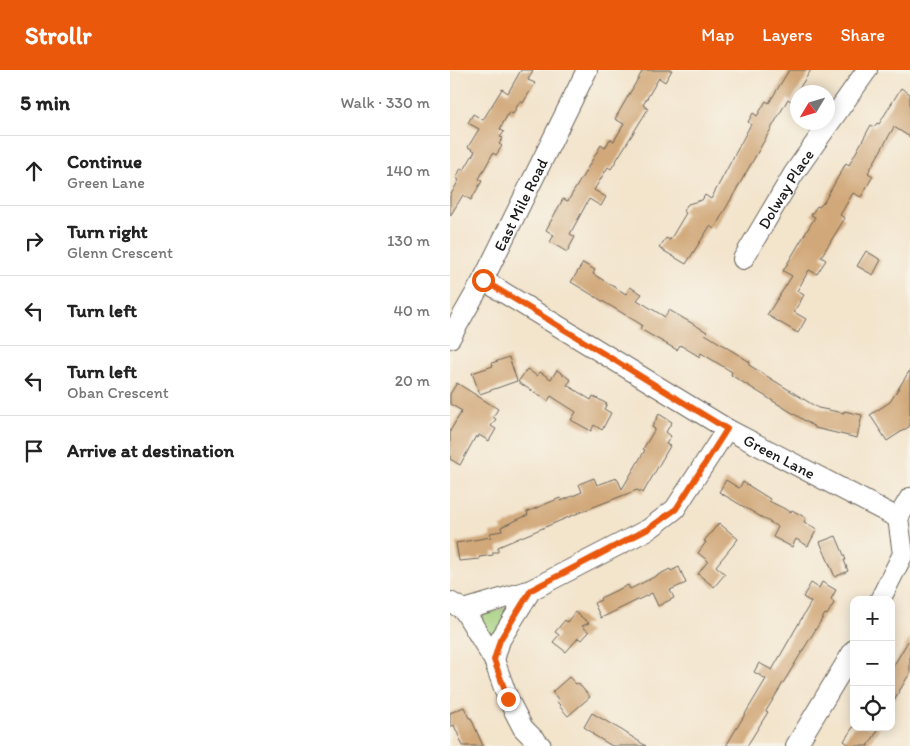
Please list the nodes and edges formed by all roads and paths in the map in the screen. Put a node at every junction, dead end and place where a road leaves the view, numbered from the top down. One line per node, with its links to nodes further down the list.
1 (587, 70): 4 (street, East Mile Road)
2 (867, 70): 3 (street, Dolway Place)
3 (743, 260)
4 (483, 280): 5 (street, East Mile Road); 6 (street, Green Lane)
5 (450, 338)
6 (727, 429): 8 (street, Green Lane); 9 (street)
7 (910, 498): 8 (street)
8 (898, 518): 10 (street)
9 (531, 590): 11 (street); 13 (street)
10 (882, 596)
11 (457, 606): 13 (street)
12 (850, 657): 15 (street)
13 (494, 660): 14 (street)
14 (541, 746)
15 (796, 746)

